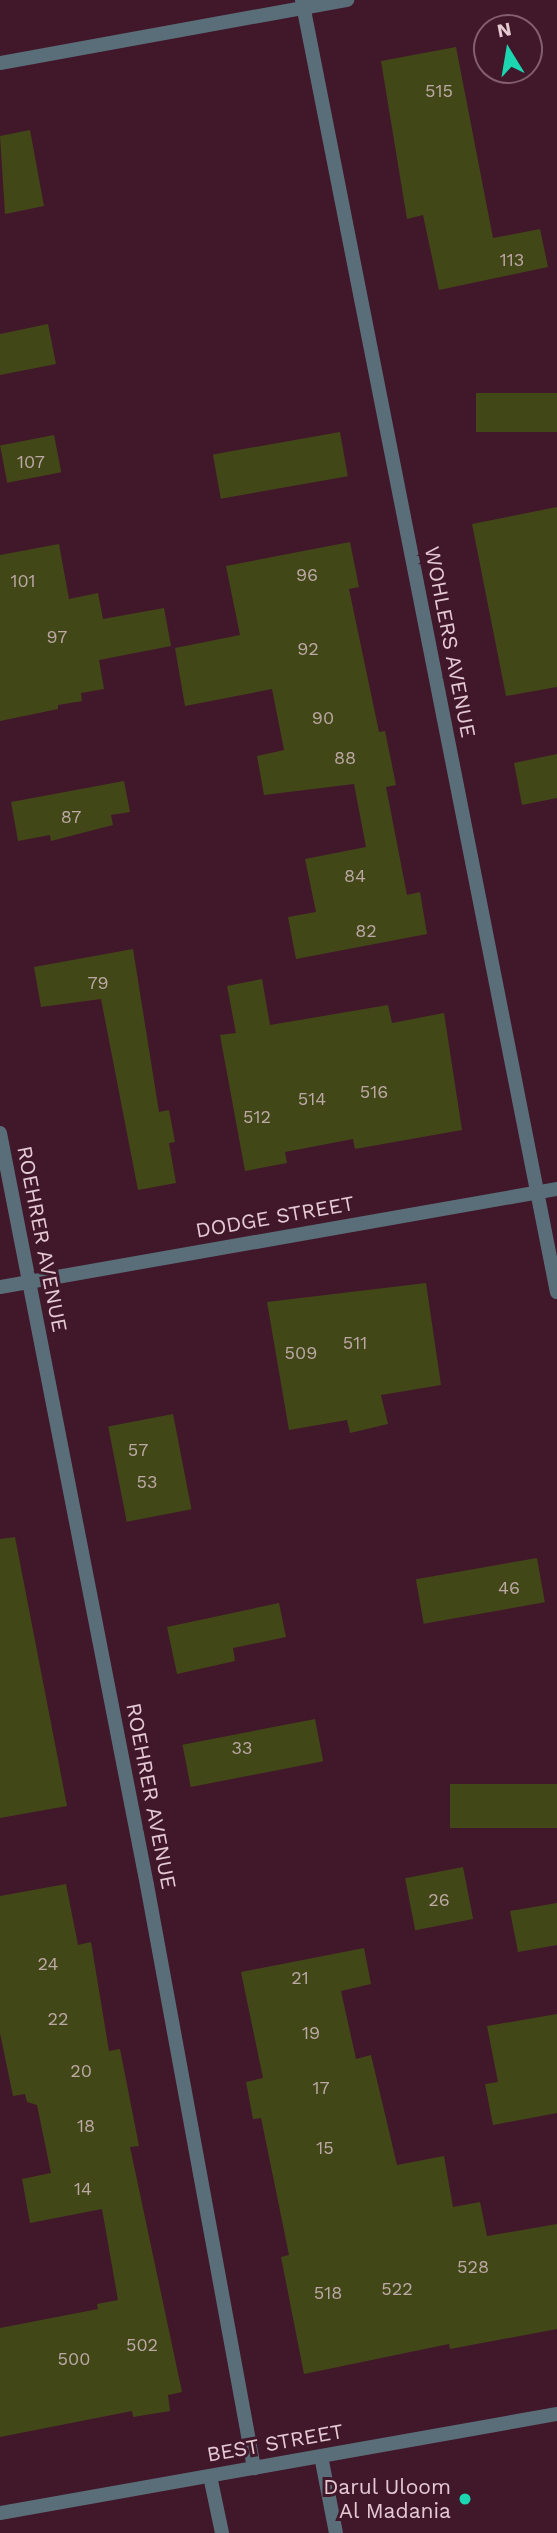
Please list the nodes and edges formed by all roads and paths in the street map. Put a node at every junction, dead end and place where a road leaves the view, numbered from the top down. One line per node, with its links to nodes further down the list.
1 (347, 0): 2 (street)
2 (303, 4): 3 (street); 6 (street, WOHLERS AVENUE)
3 (0, 63)
4 (0, 1133): 7 (street, ROEHRER AVENUE)
5 (557, 1189): 6 (street, DODGE STREET)
6 (538, 1192): 7 (street, DODGE STREET); 9 (street, WOHLERS AVENUE)
7 (30, 1282): 8 (street, DODGE STREET); 12 (street, ROEHRER AVENUE)
8 (0, 1287)
9 (557, 1292)
10 (557, 2414): 11 (street, BEST STREET)
11 (321, 2456): 12 (street, BEST STREET); 16 (street)
12 (254, 2468): 13 (street, BEST STREET)
13 (210, 2476): 14 (street, BEST STREET); 15 (street)
14 (0, 2513)
15 (222, 2533)
16 (336, 2533)

